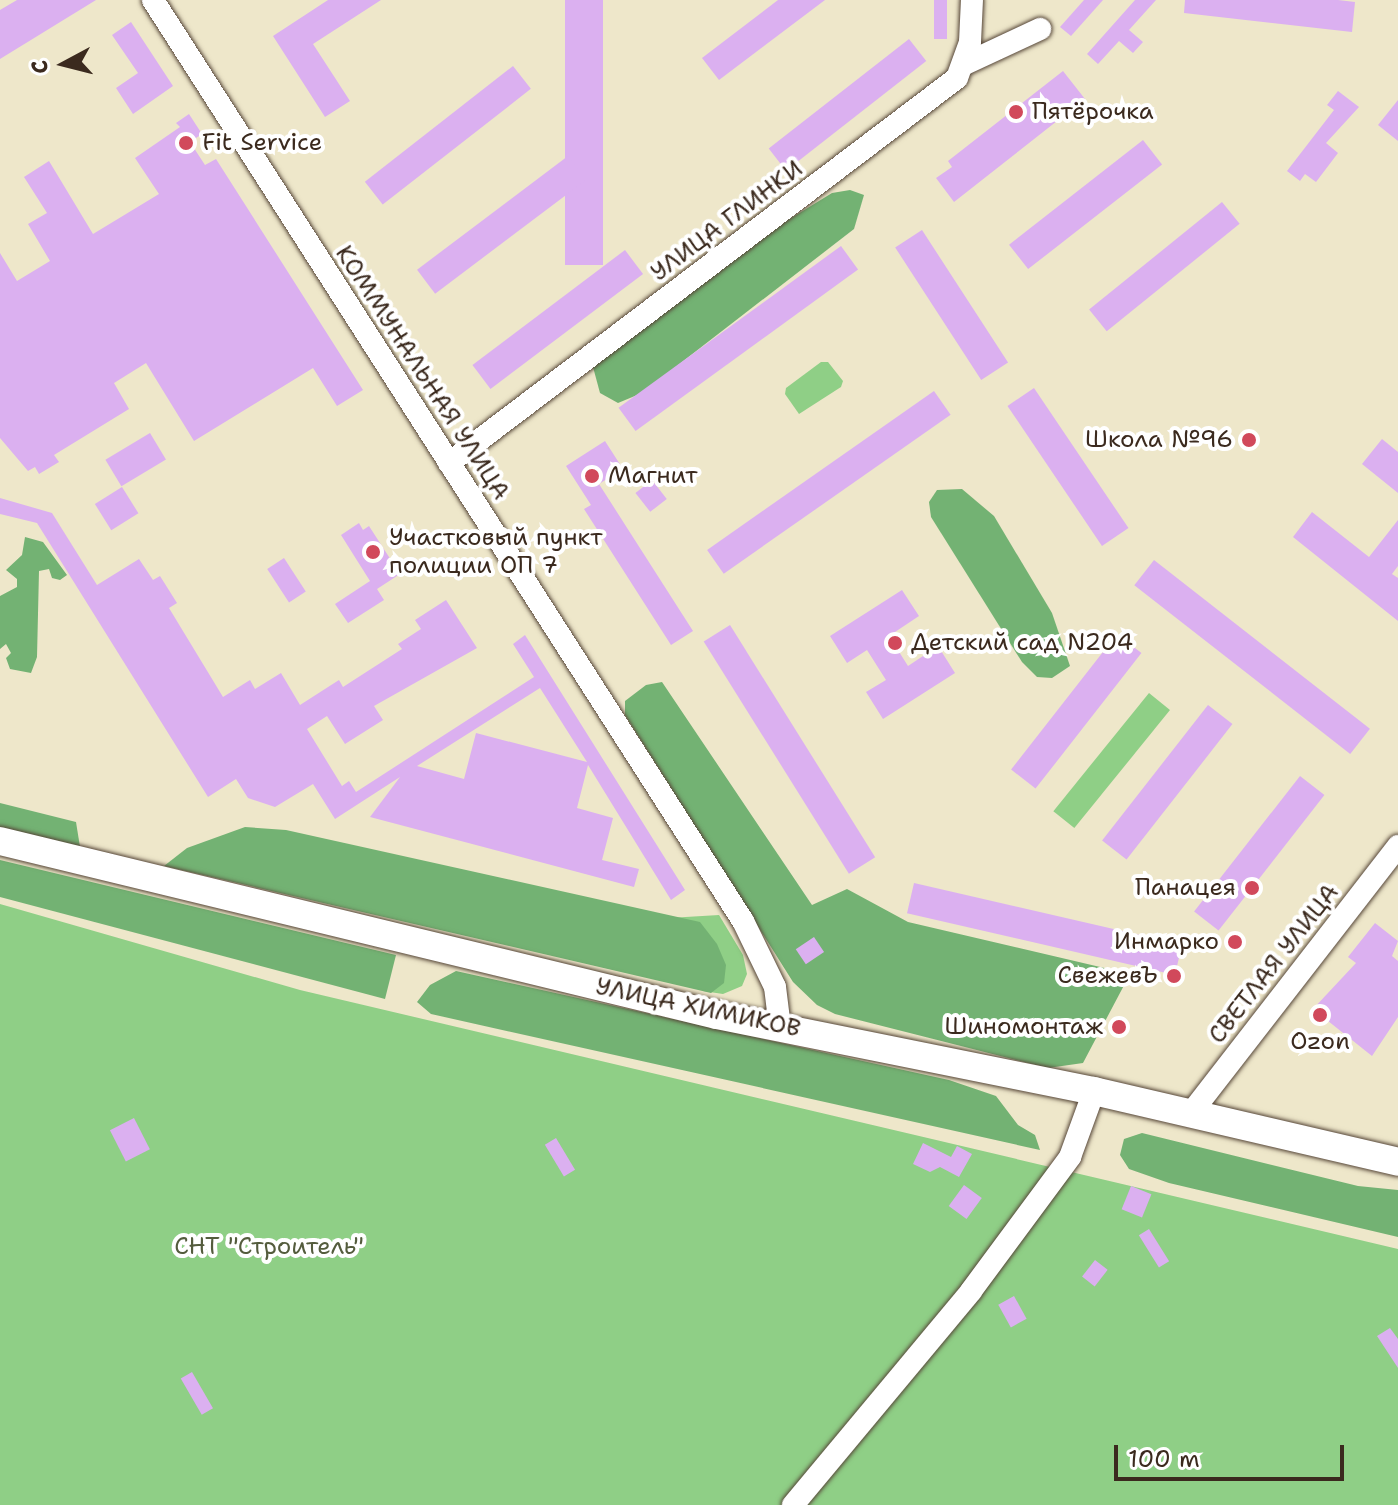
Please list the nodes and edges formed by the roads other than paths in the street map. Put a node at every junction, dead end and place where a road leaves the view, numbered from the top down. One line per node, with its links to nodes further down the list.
1 (153, 0): 5 (street, КОММУНАЛЬНАЯ УЛИЦА)
2 (972, 0): 4 (street)
3 (1040, 29): 4 (street, УЛИЦА ГЛИНКИ)
4 (965, 64): 5 (street, УЛИЦА ГЛИНКИ)
5 (449, 463): 8 (street, КОММУНАЛЬНАЯ УЛИЦА)
6 (0, 841): 8 (main road, УЛИЦА ХИМИКОВ)
7 (1398, 846): 10 (street, СВЕТЛАЯ УЛИЦА)
8 (780, 1026): 9 (main road, УЛИЦА ХИМИКОВ)
9 (1094, 1091): 10 (main road, УЛИЦА ХИМИКОВ); 12 (street)
10 (1191, 1113): 11 (main road, УЛИЦА ХИМИКОВ)
11 (1398, 1162)
12 (793, 1505)

